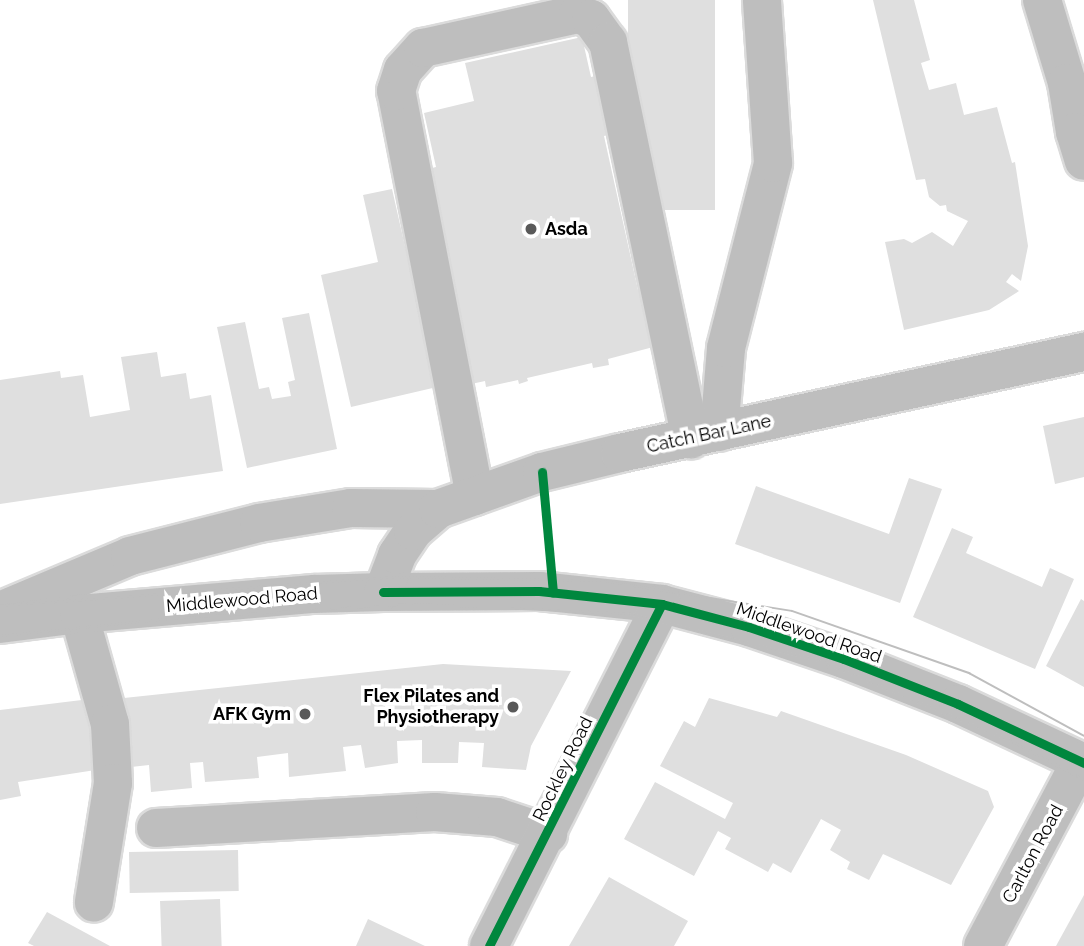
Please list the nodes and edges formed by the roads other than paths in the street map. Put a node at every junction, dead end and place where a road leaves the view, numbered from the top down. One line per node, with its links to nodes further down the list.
1 (762, 0): 6 (main road)
2 (1042, 0): 3 (main road)
3 (1076, 91): 4 (main road)
4 (1084, 161)
5 (1084, 352): 6 (main road, Catch Bar Lane)
6 (705, 435): 7 (main road, Catch Bar Lane); 7 (main road)
7 (475, 496): 8 (main road, Catch Bar Lane)
8 (438, 509): 9 (main road, Catch Bar Lane); 11 (main road)
9 (383, 593): 10 (main road, Middlewood Road); 12 (main road, Middlewood Road)
10 (662, 604): 14 (main road, Middlewood Road); 16 (main road, Rockley Road)
11 (0, 611)
12 (79, 614): 13 (main road, Middlewood Road); 17 (main road)
13 (0, 624)
14 (1082, 762): 19 (main road, Carlton Road)
15 (156, 828): 16 (main road)
16 (548, 834): 18 (main road, Rockley Road)
17 (94, 902)
18 (489, 946)
19 (983, 946)

